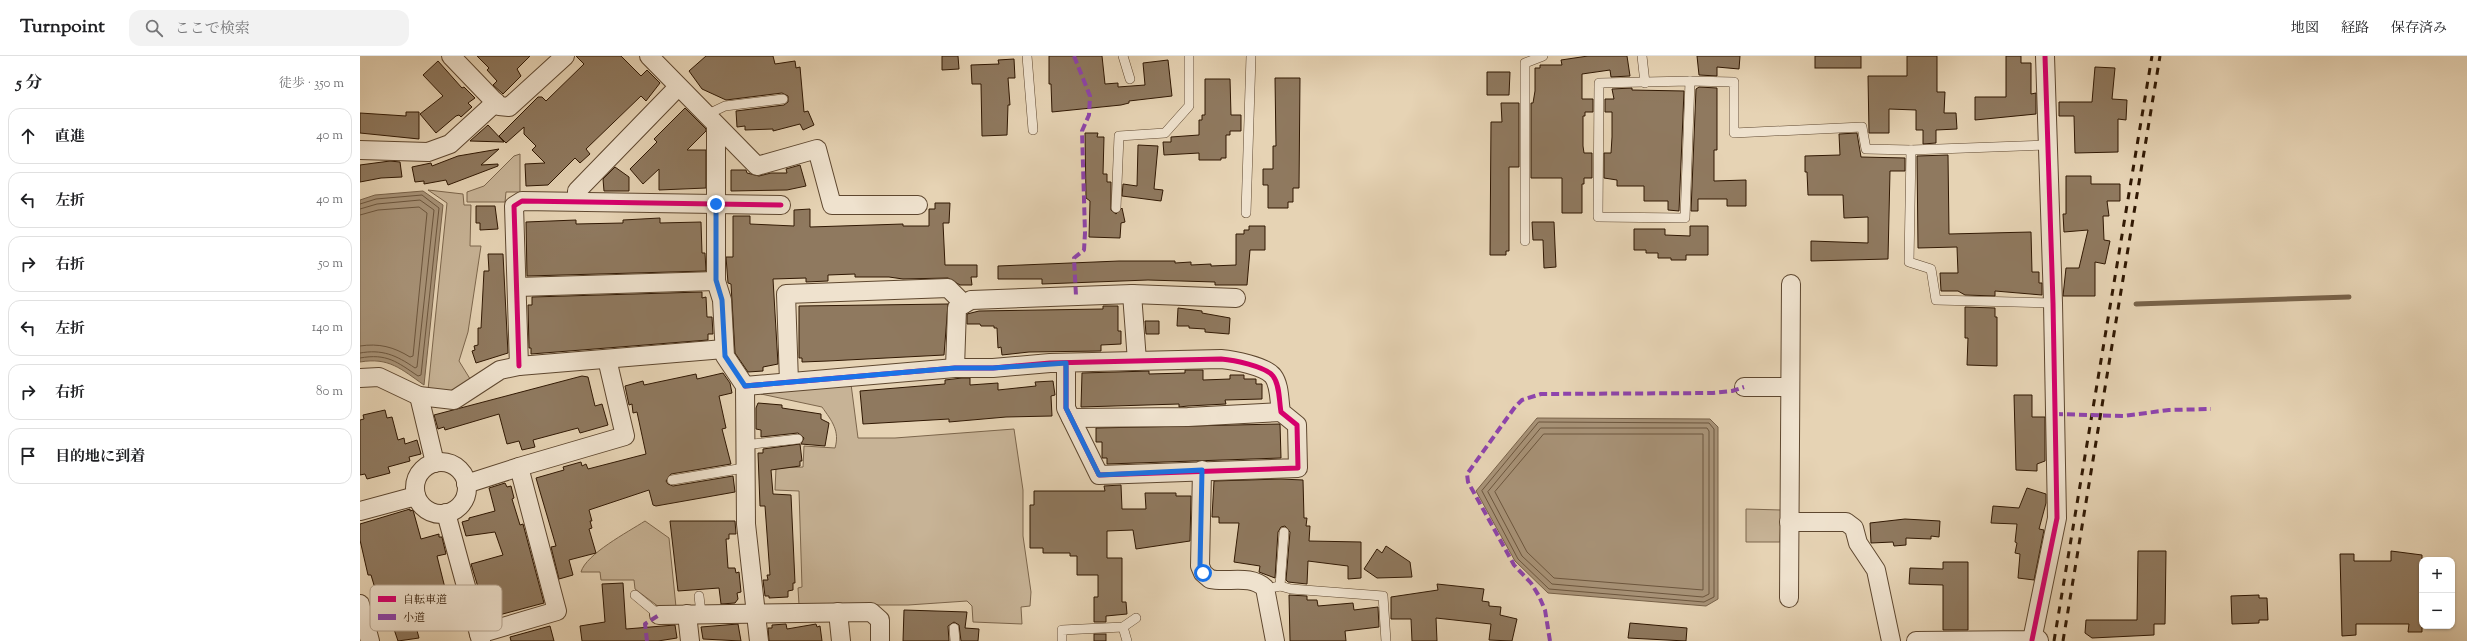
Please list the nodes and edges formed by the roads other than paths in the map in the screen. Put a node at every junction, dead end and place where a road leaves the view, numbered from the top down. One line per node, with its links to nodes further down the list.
1 (451, 56): 16 (street)
2 (565, 56): 16 (street)
3 (648, 56): 14 (street)
4 (1027, 56): 18 (lane)
5 (1123, 56): 11 (lane)
6 (1189, 56): 26 (lane)
7 (1252, 56): 27 (lane)
8 (1543, 56): 28 (lane)
9 (1642, 56): 13 (lane)
10 (2045, 56): 19 (street)
11 (1130, 79)
12 (1690, 80): 13 (lane); 13 (lane); 21 (lane)
13 (1645, 83)
14 (678, 87): 17 (street); 22 (street)
15 (783, 99): 17 (lane)
16 (496, 102): 20 (street)
17 (711, 121): 23 (street); 25 (street)
18 (1033, 130)
19 (2047, 145): 21 (lane); 34 (street)
20 (360, 150)
21 (1910, 150): 34 (lane)
22 (577, 201): 23 (street); 31 (street)
23 (716, 204): 24 (street); 29 (street)
24 (781, 205)
25 (918, 205)
26 (1116, 208)
27 (1246, 212)
28 (1525, 241)
29 (716, 280): 31 (street); 36 (street)
30 (1791, 284): 46 (street)
31 (517, 287): 40 (street)
32 (1132, 294): 33 (street); 35 (street); 38 (street)
33 (1236, 298)
34 (2053, 303): 90 (street)
35 (964, 304): 41 (street); 43 (street)
36 (724, 349): 37 (street); 44 (street)
37 (607, 359): 40 (street); 53 (street)
38 (1137, 361): 39 (street); 48 (street)
39 (1066, 363): 41 (street); 49 (street)
40 (519, 366): 47 (street)
41 (955, 368): 43 (street)
42 (360, 378): 47 (street)
43 (789, 382): 44 (street)
44 (745, 386): 51 (street)
45 (1744, 387): 46 (street)
46 (1790, 387): 61 (street)
47 (419, 396): 52 (street)
48 (1281, 412): 49 (street); 55 (street)
49 (1070, 418): 55 (street)
50 (798, 439): 51 (lane)
51 (744, 445): 54 (street)
52 (435, 463): 57 (street); 58 (street)
53 (519, 467): 57 (street); 75 (street)
54 (744, 468): 56 (lane); 69 (street)
55 (1202, 470): 64 (street)
56 (672, 480)
57 (466, 484): 60 (street)
58 (416, 496): 59 (street); 60 (street)
59 (360, 511)
60 (446, 513): 63 (street)
61 (1790, 522): 66 (street); 88 (street)
62 (1284, 532): 64 (lane)
63 (466, 585)
64 (1273, 587): 86 (street); 87 (lane)
65 (635, 595): 71 (lane)
66 (1789, 598)
67 (360, 604): 78 (street)
68 (695, 608): 69 (street); 71 (street); 79 (street)
69 (755, 612): 70 (street); 80 (street)
70 (838, 612): 81 (street); 82 (street)
71 (659, 615)
72 (1136, 618): 73 (lane)
73 (1123, 627): 84 (lane); 85 (lane)
74 (954, 628): 83 (lane)
75 (502, 630)
76 (498, 631): 77 (street)
77 (480, 637)
78 (370, 641)
79 (690, 641)
80 (759, 641)
81 (841, 641)
82 (880, 641)
83 (955, 641)
84 (1062, 641)
85 (1127, 641)
86 (1275, 641)
87 (1386, 641)
88 (1891, 641)
89 (1916, 641): 90 (street)
90 (2035, 641)

